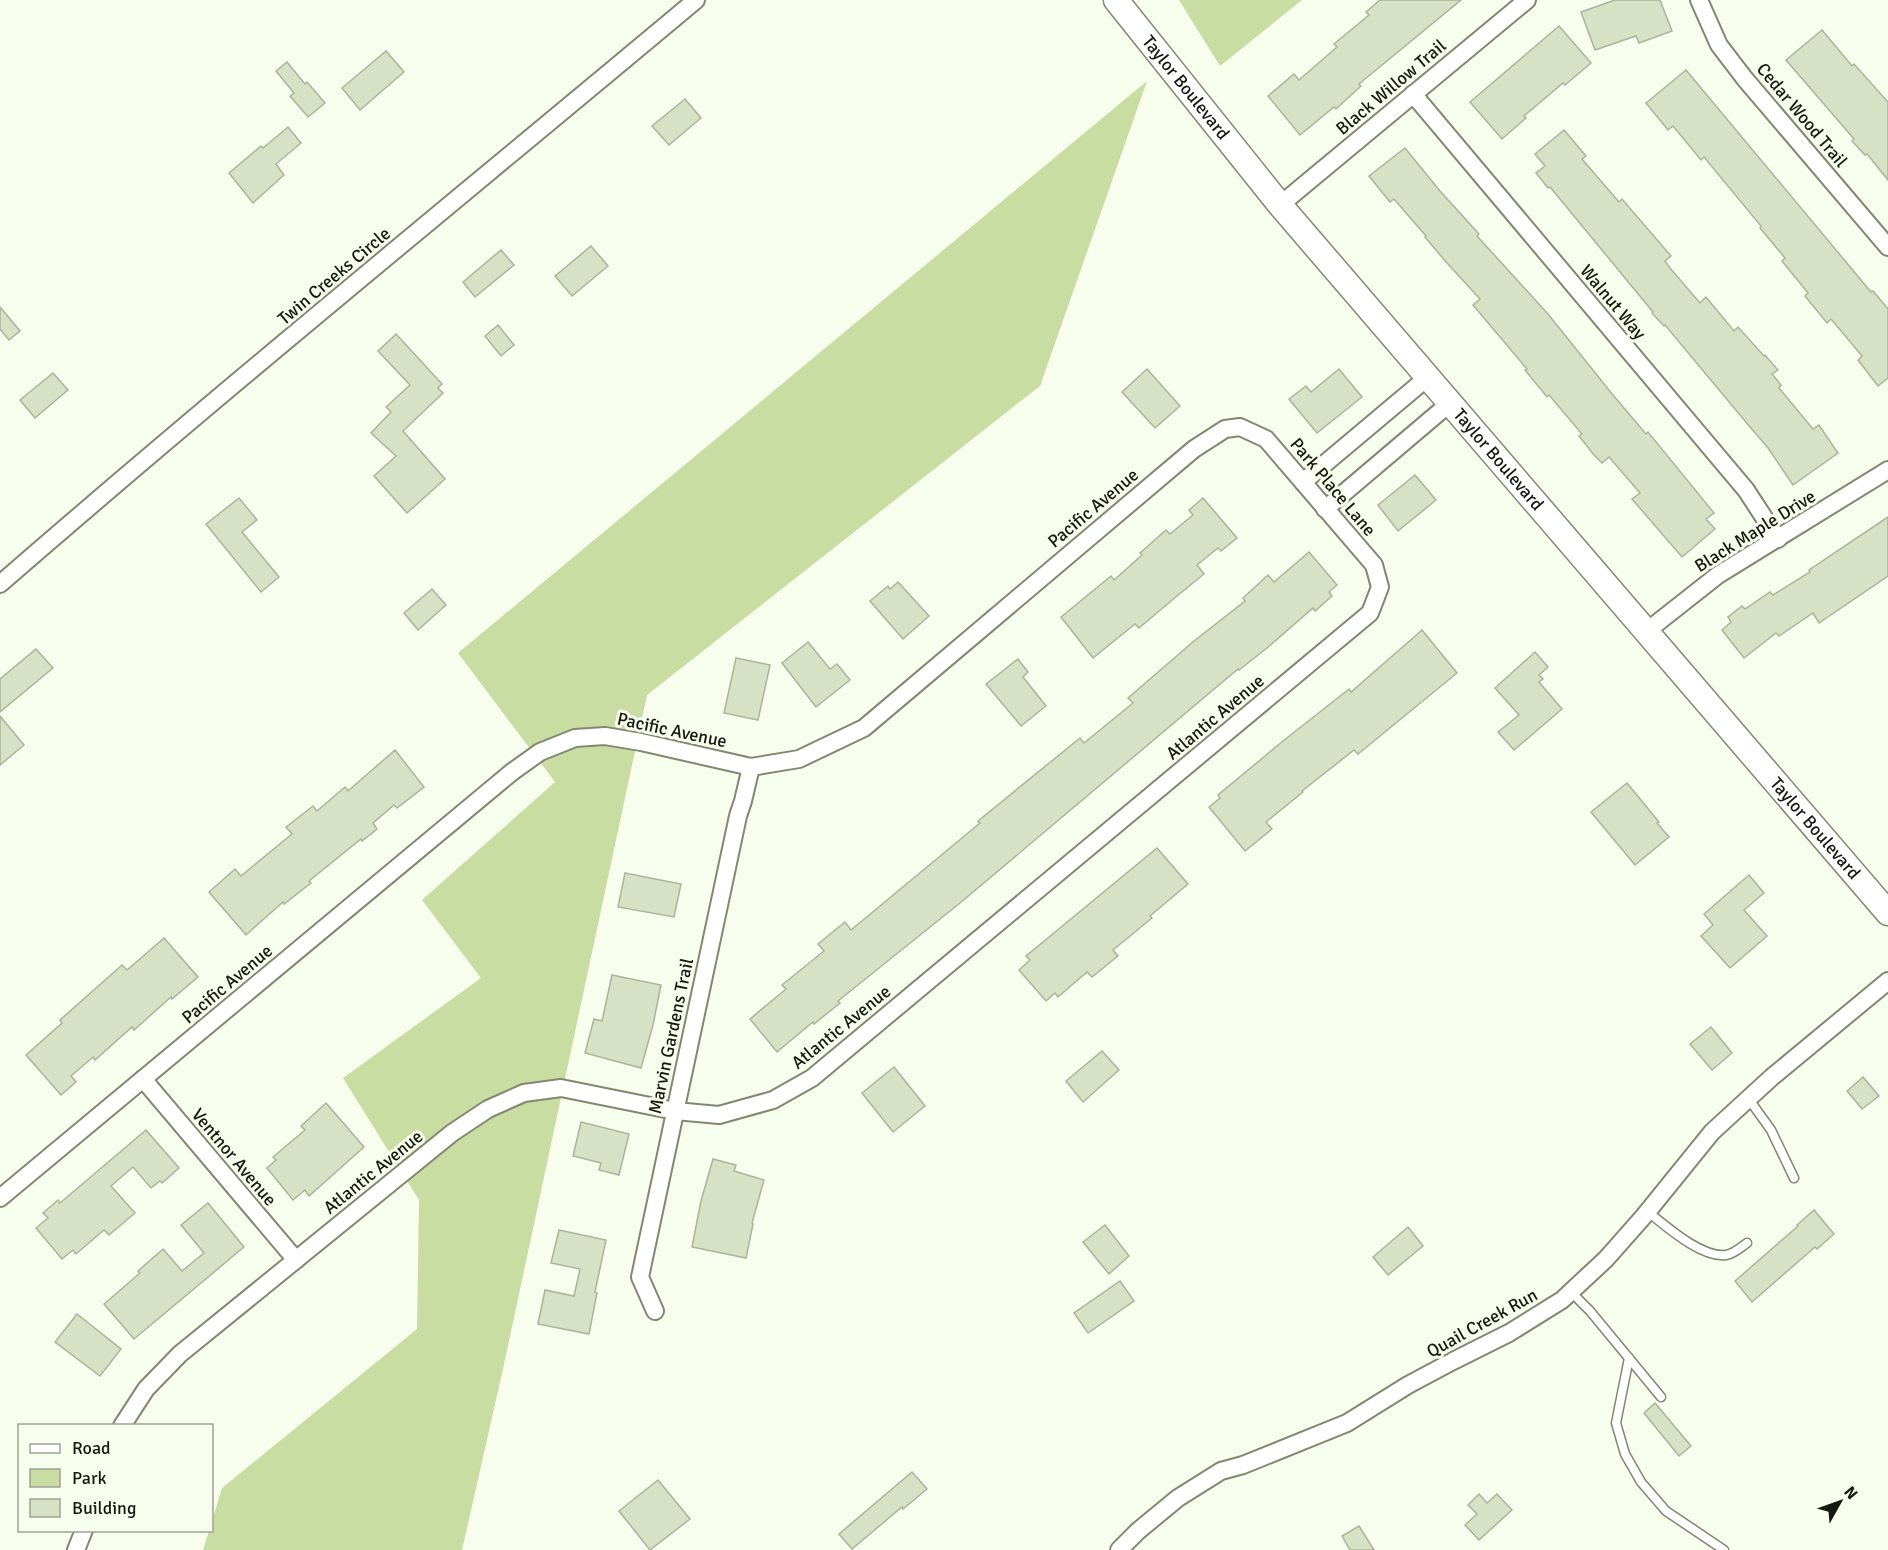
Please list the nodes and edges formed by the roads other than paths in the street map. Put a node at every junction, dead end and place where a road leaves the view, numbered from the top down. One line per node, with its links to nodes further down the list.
1 (696, 0): 15 (street, Twin Creeks Circle)
2 (1116, 0): 6 (street, Taylor Boulevard)
3 (1527, 0): 5 (street, Black Willow Trail)
4 (1699, 0): 7 (street, Cedar Wood Trail)
5 (1413, 94): 6 (street, Black Willow Trail); 14 (street, Walnut Way)
6 (1280, 205): 8 (street, Taylor Boulevard)
7 (1888, 247)
8 (1428, 377): 9 (street, Taylor Boulevard); 12 (street)
9 (1450, 403): 13 (street); 17 (street, Taylor Boulevard)
10 (1240, 427): 12 (street, Park Place Lane); 18 (street, Pacific Avenue)
11 (1888, 471): 14 (street, Black Maple Drive)
12 (1303, 483): 13 (street, Park Place Lane)
13 (1325, 509): 16 (street, Park Place Lane)
14 (1778, 539): 17 (street, Black Maple Drive)
15 (0, 584)
16 (1380, 587): 23 (street, Atlantic Avenue)
17 (1647, 631): 19 (street, Taylor Boulevard)
18 (751, 767): 21 (street, Pacific Avenue); 23 (street, Marvin Gardens Trail)
19 (1888, 913)
20 (1888, 981): 22 (street, Quail Creek Run)
21 (143, 1079): 25 (street, Pacific Avenue); 28 (street, Ventnor Avenue)
22 (1748, 1098): 24 (lane); 26 (street, Quail Creek Run)
23 (675, 1112): 28 (street, Atlantic Avenue); 30 (street, Marvin Gardens Trail)
24 (1794, 1178)
25 (0, 1198)
26 (1648, 1212): 27 (lane); 29 (street, Quail Creek Run)
27 (1747, 1243)
28 (296, 1260): 33 (street, Atlantic Avenue)
29 (1571, 1292): 31 (lane); 36 (street, Quail Creek Run)
30 (655, 1311)
31 (1629, 1358): 32 (lane); 37 (lane)
32 (1661, 1397)
33 (123, 1424)
34 (83, 1532): 35 (street)
35 (76, 1550)
36 (1119, 1550)
37 (1724, 1550)

